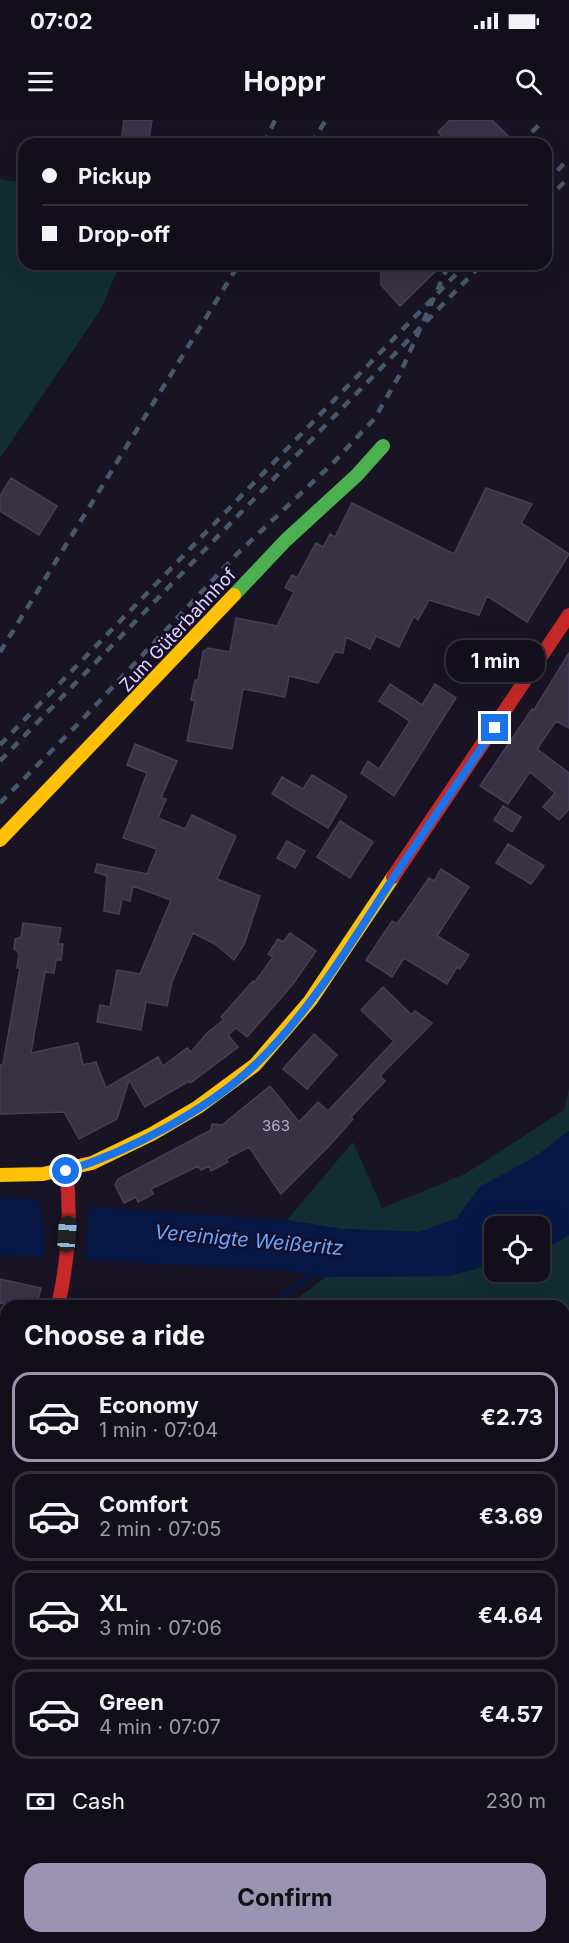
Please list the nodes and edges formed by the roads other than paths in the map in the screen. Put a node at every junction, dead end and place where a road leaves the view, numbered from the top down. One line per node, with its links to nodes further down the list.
1 (382, 446): 3 (main road, Zum Güterbahnhof)
2 (569, 615): 4 (main road)
3 (0, 840)
4 (66, 1171): 5 (main road); 6 (main road)
5 (0, 1175)
6 (59, 1300)

